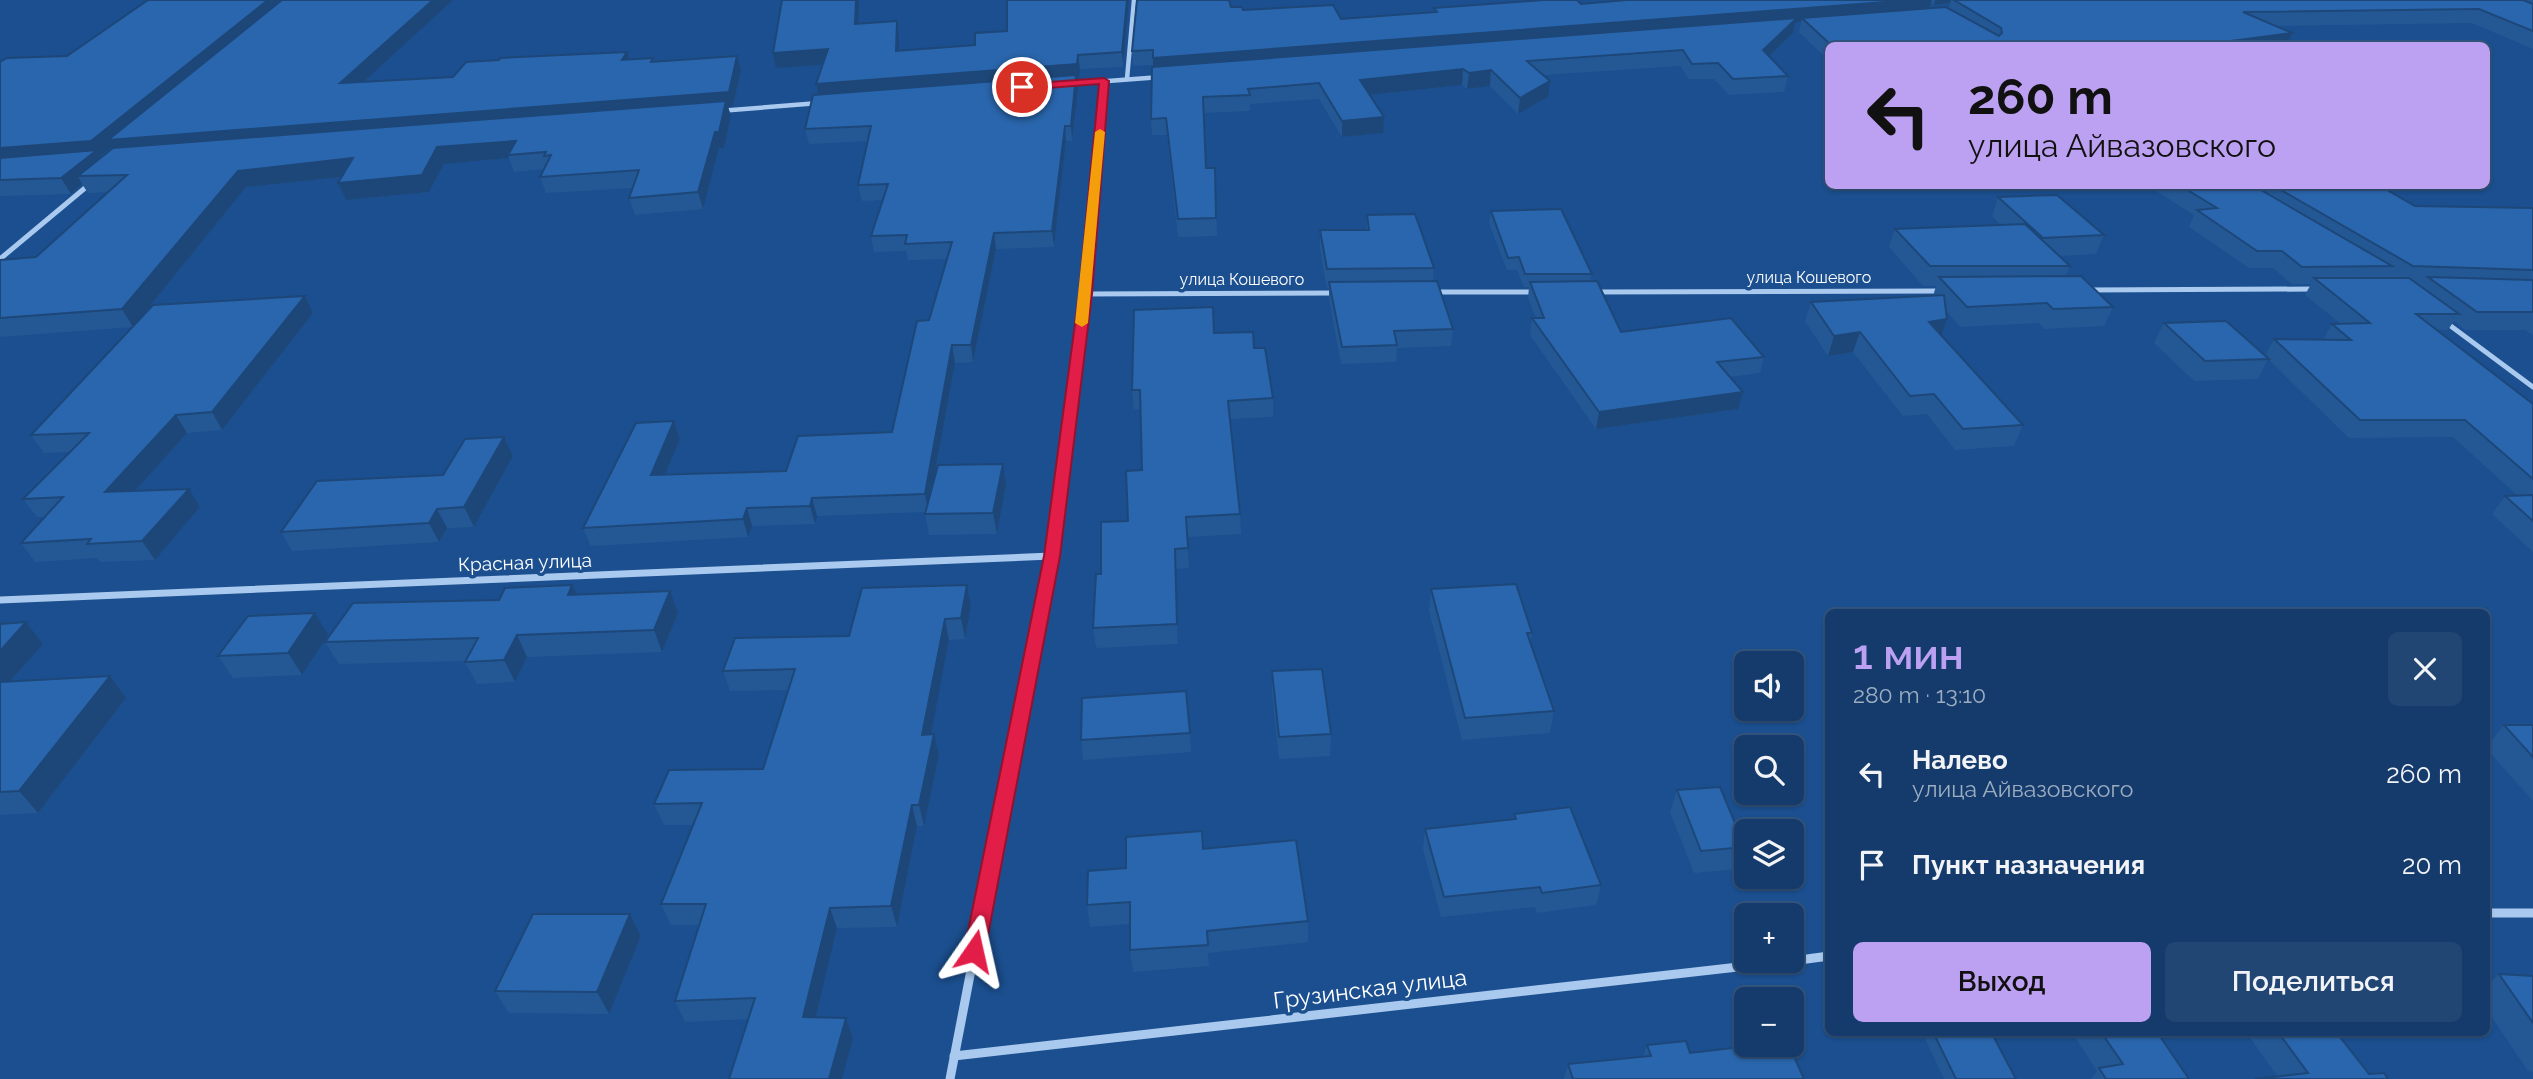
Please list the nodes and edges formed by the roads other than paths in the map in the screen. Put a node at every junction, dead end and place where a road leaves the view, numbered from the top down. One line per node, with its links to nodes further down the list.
1 (1134, 0): 3 (street)
2 (1168, 76): 3 (street)
3 (1127, 79): 4 (street)
4 (1104, 81): 5 (street); 17 (street)
5 (1062, 84)
6 (827, 103): 7 (street)
7 (717, 111)
8 (102, 175): 9 (street)
9 (0, 259)
10 (2317, 289): 12 (street)
11 (1954, 290): 15 (street, улица Кошевого)
12 (2080, 290)
13 (1422, 292): 14 (street)
14 (1548, 292)
15 (1590, 292)
16 (1338, 293): 17 (street, улица Кошевого)
17 (1086, 294): 20 (street)
18 (2434, 313): 19 (street)
19 (2533, 387)
20 (1052, 556): 21 (street, Красная улица); 27 (street)
21 (0, 600)
22 (2490, 913): 23 (street)
23 (2533, 913)
24 (1825, 957): 25 (street, Грузинская улица)
25 (1804, 959)
26 (1734, 967): 27 (street, Грузинская улица)
27 (954, 1056): 28 (street)
28 (950, 1079)

